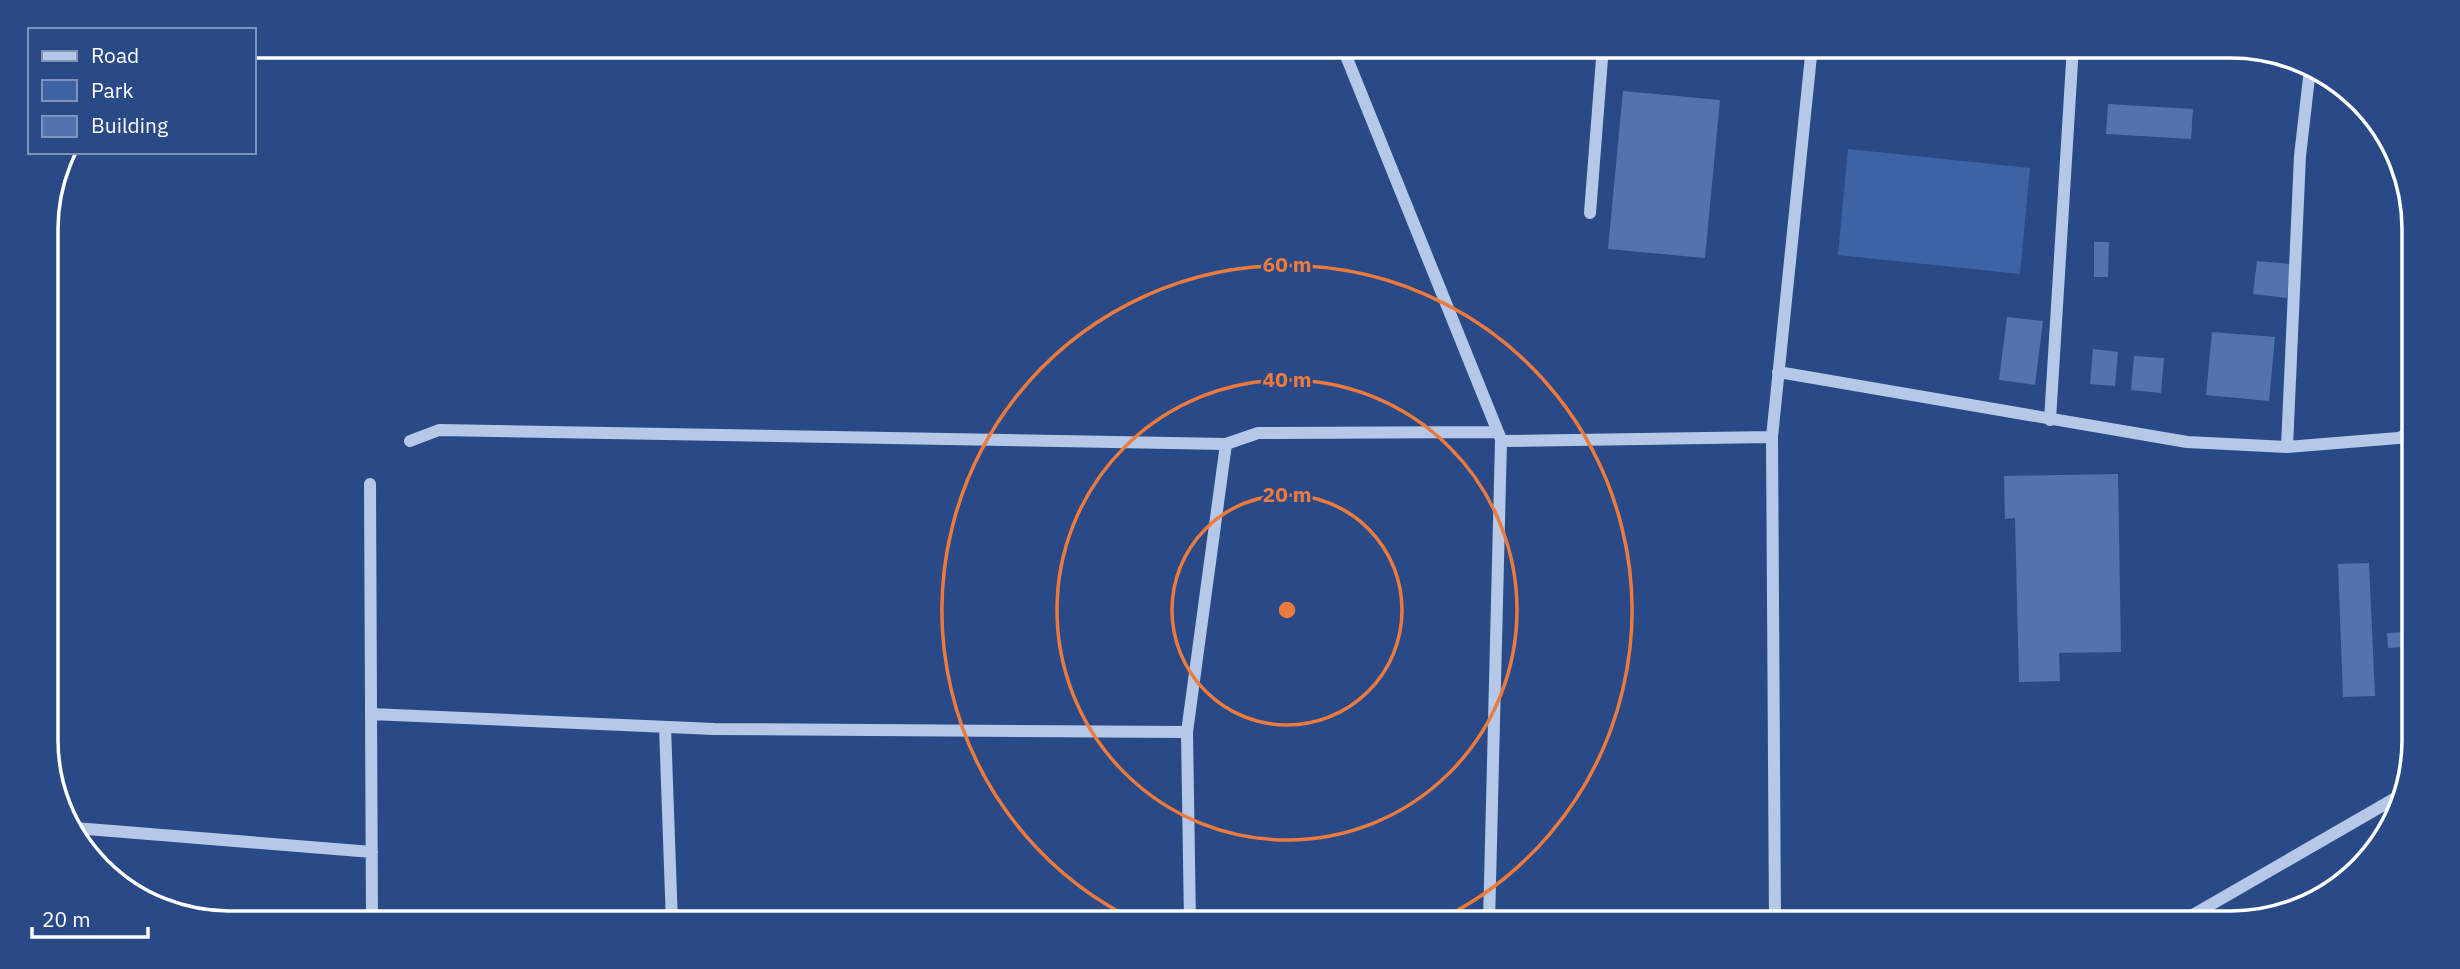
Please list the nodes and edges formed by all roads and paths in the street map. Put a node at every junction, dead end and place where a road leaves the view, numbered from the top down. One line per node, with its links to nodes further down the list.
1 (1347, 58): 9 (street)
2 (1602, 58): 6 (street)
3 (1811, 58): 7 (street)
4 (2072, 58): 8 (street)
5 (2309, 76): 14 (street)
6 (1590, 213)
7 (1779, 372): 8 (street); 10 (street)
8 (2050, 420): 14 (street)
9 (1499, 437): 10 (street); 13 (street); 25 (street)
10 (1772, 437): 26 (street)
11 (2402, 437): 14 (street)
12 (410, 441): 13 (street)
13 (1226, 444): 18 (street)
14 (2287, 447)
15 (370, 484): 16 (street)
16 (371, 714): 17 (street); 21 (street)
17 (665, 727): 18 (street); 23 (street)
18 (1186, 732): 24 (street)
19 (2391, 801): 27 (street)
20 (83, 829): 21 (street)
21 (372, 852): 22 (street)
22 (372, 911)
23 (673, 911)
24 (1190, 911)
25 (1489, 911)
26 (1775, 911)
27 (2200, 911)

